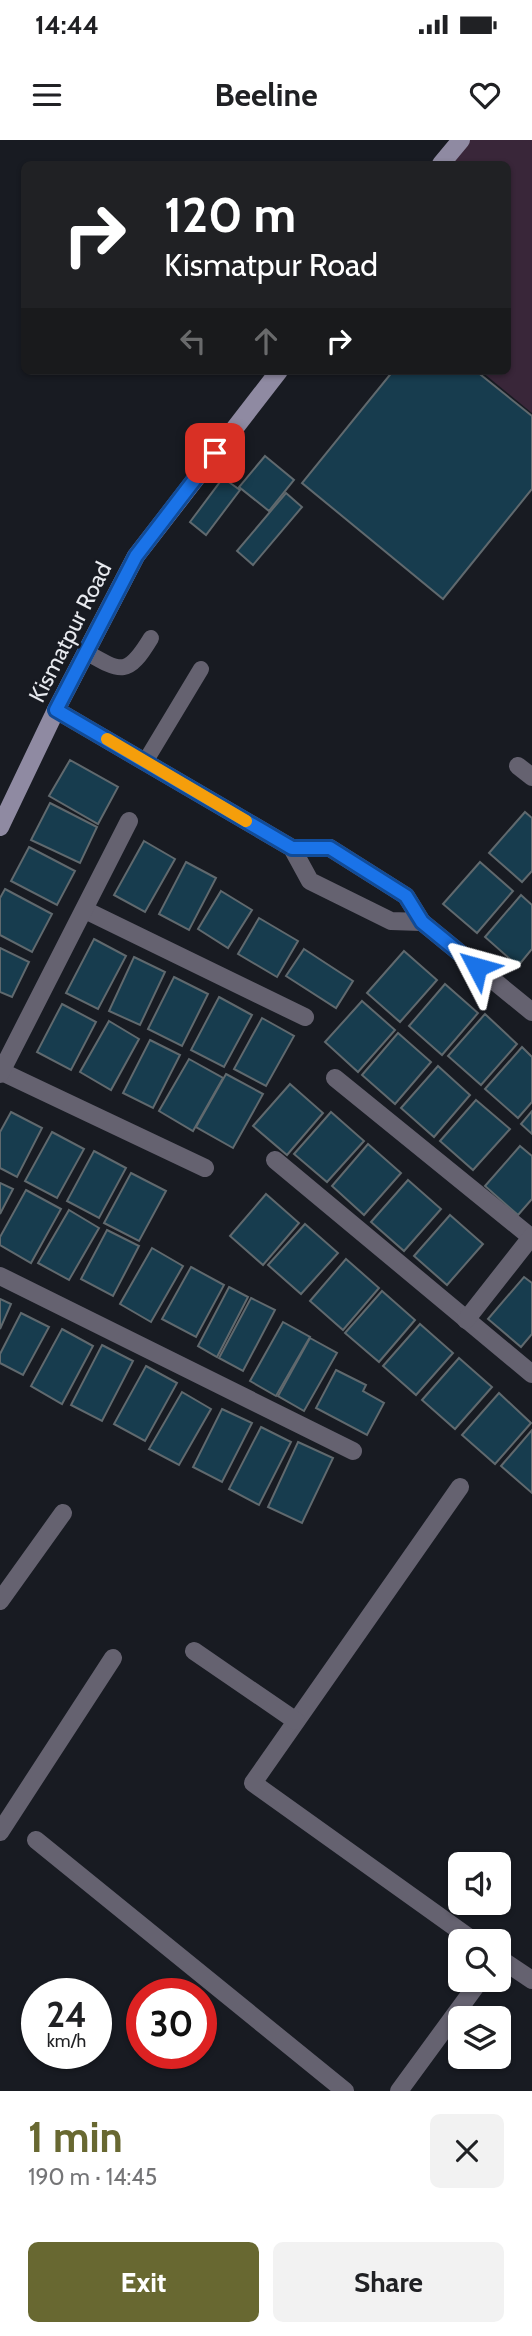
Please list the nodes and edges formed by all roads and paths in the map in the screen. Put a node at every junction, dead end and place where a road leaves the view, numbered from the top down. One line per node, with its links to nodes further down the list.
1 (461, 140): 2 (street)
2 (444, 161)
3 (276, 375): 5 (street, Kismatpur Road)
4 (151, 638): 5 (lane)
5 (86, 652): 7 (street, Kismatpur Road)
6 (201, 669): 8 (lane)
7 (56, 710): 8 (street); 10 (street, Kismatpur Road)
8 (145, 762): 11 (street)
9 (129, 821): 12 (street)
10 (0, 827)
11 (292, 848): 13 (street); 13 (street)
12 (85, 910): 15 (street); 16 (street)
13 (422, 922): 14 (street)
14 (532, 1012)
15 (305, 1017)
16 (0, 1072): 19 (street)
17 (335, 1078): 20 (street)
18 (275, 1160): 22 (street)
19 (205, 1168)
20 (532, 1237): 22 (street)
21 (0, 1276): 24 (street)
22 (466, 1320): 23 (street)
23 (532, 1374)
24 (353, 1451)
25 (460, 1487): 30 (street)
26 (63, 1513): 27 (street)
27 (0, 1601)
28 (194, 1651): 30 (street)
29 (113, 1657): 31 (street)
30 (296, 1721): 33 (street)
31 (0, 1832)
32 (36, 1840): 37 (street)
33 (457, 1929)
34 (511, 1966): 35 (street)
35 (532, 1980)
36 (471, 1992): 38 (street)
37 (345, 2091)
38 (399, 2091)

